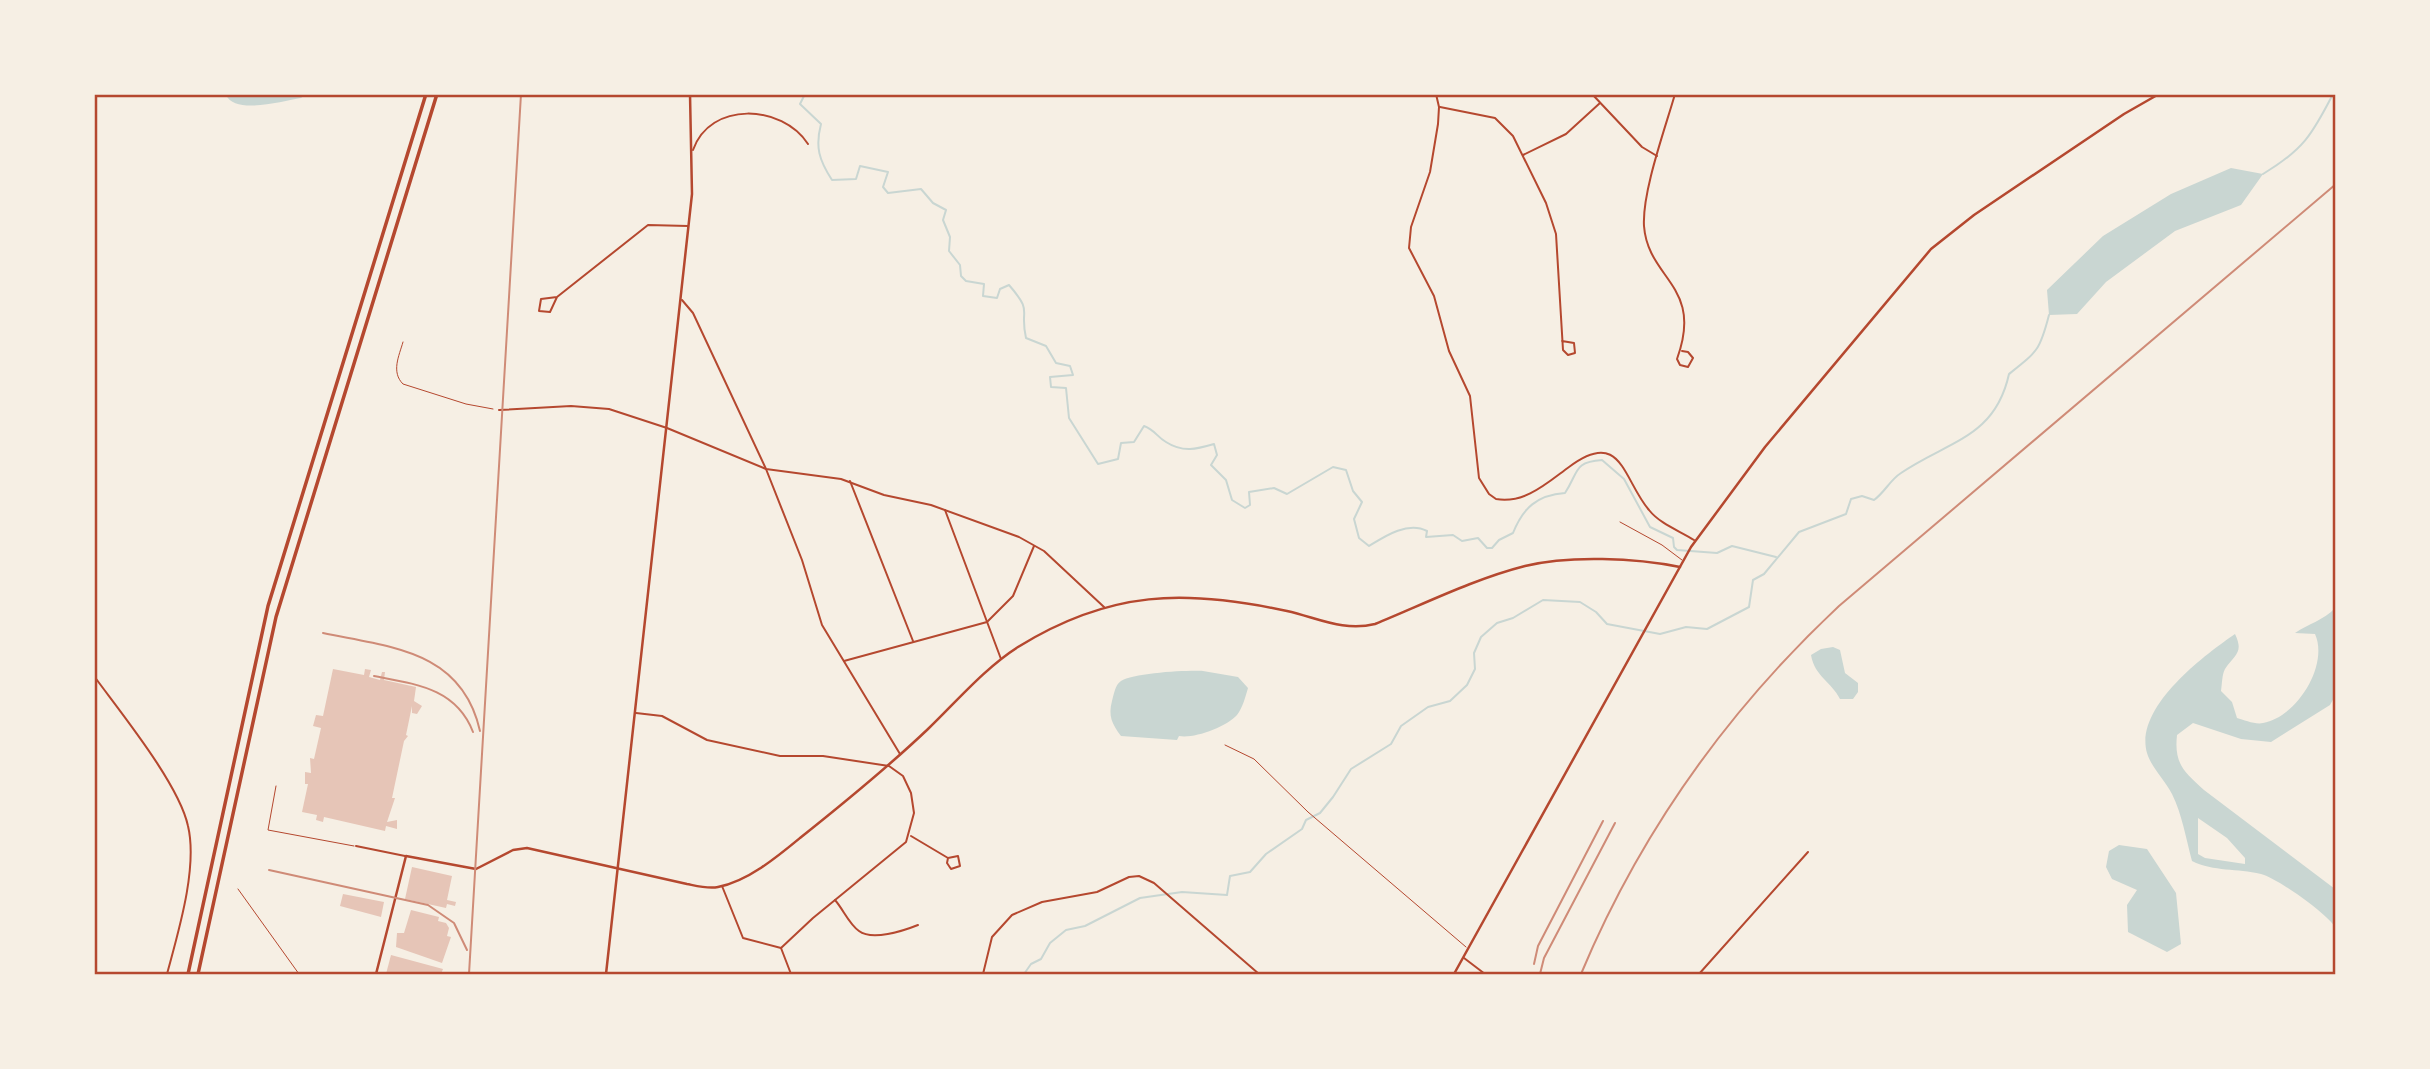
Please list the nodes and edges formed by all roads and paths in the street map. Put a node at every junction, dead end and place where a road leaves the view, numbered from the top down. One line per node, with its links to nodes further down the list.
1 (426, 94): 55 (highway)
2 (437, 94): 56 (highway)
3 (690, 94): 11 (street)
4 (1436, 94): 9 (street)
5 (1592, 94): 8 (street)
6 (1675, 94): 13 (street)
7 (2159, 94): 26 (street)
8 (1600, 103): 12 (street); 13 (street)
9 (1439, 107): 12 (street); 26 (street)
10 (808, 144): 11 (street)
11 (692, 149): 14 (street)
12 (1523, 155): 17 (street)
13 (1658, 157): 19 (street)
14 (689, 226): 15 (street); 16 (street)
15 (557, 298): 15 (street)
16 (682, 299): 21 (street); 22 (street)
17 (1562, 341): 17 (street)
18 (402, 342): 20 (path)
19 (1682, 351): 19 (street)
20 (499, 410): 21 (street)
21 (667, 428): 22 (street); 36 (street)
22 (766, 469): 23 (street); 34 (street)
23 (850, 481): 24 (street); 32 (street)
24 (945, 509): 27 (street); 31 (street)
25 (1620, 522): 28 (lane)
26 (1695, 540): 28 (street)
27 (1034, 545): 30 (street); 31 (street)
28 (1684, 561): 29 (street)
29 (1680, 567): 30 (street); 52 (street)
30 (1105, 608): 33 (street)
31 (986, 622): 32 (street); 33 (street)
32 (914, 642): 34 (street)
33 (1001, 660): 38 (street)
34 (844, 661): 38 (street)
35 (94, 676): 54 (street)
36 (635, 713): 39 (street); 46 (street)
37 (1225, 745): 52 (lane)
38 (900, 754): 39 (street)
39 (889, 766): 41 (street); 47 (street)
40 (276, 786): 42 (lane)
41 (910, 835): 45 (street); 49 (street)
42 (356, 846): 44 (street)
43 (1808, 852): 65 (street)
44 (406, 856): 46 (street); 58 (street)
45 (948, 858): 45 (street)
46 (618, 869): 47 (street); 59 (street)
47 (722, 886): 51 (street)
48 (238, 889): 57 (lane)
49 (835, 900): 50 (street); 51 (street)
50 (918, 925)
51 (781, 948): 60 (street)
52 (1468, 948): 53 (street)
53 (1463, 958): 63 (street); 64 (street)
54 (167, 975)
55 (188, 975)
56 (198, 975)
57 (299, 975)
58 (376, 975)
59 (606, 975)
60 (791, 975)
61 (983, 975): 62 (street)
62 (1259, 975)
63 (1454, 975)
64 (1485, 975)
65 (1699, 975)

